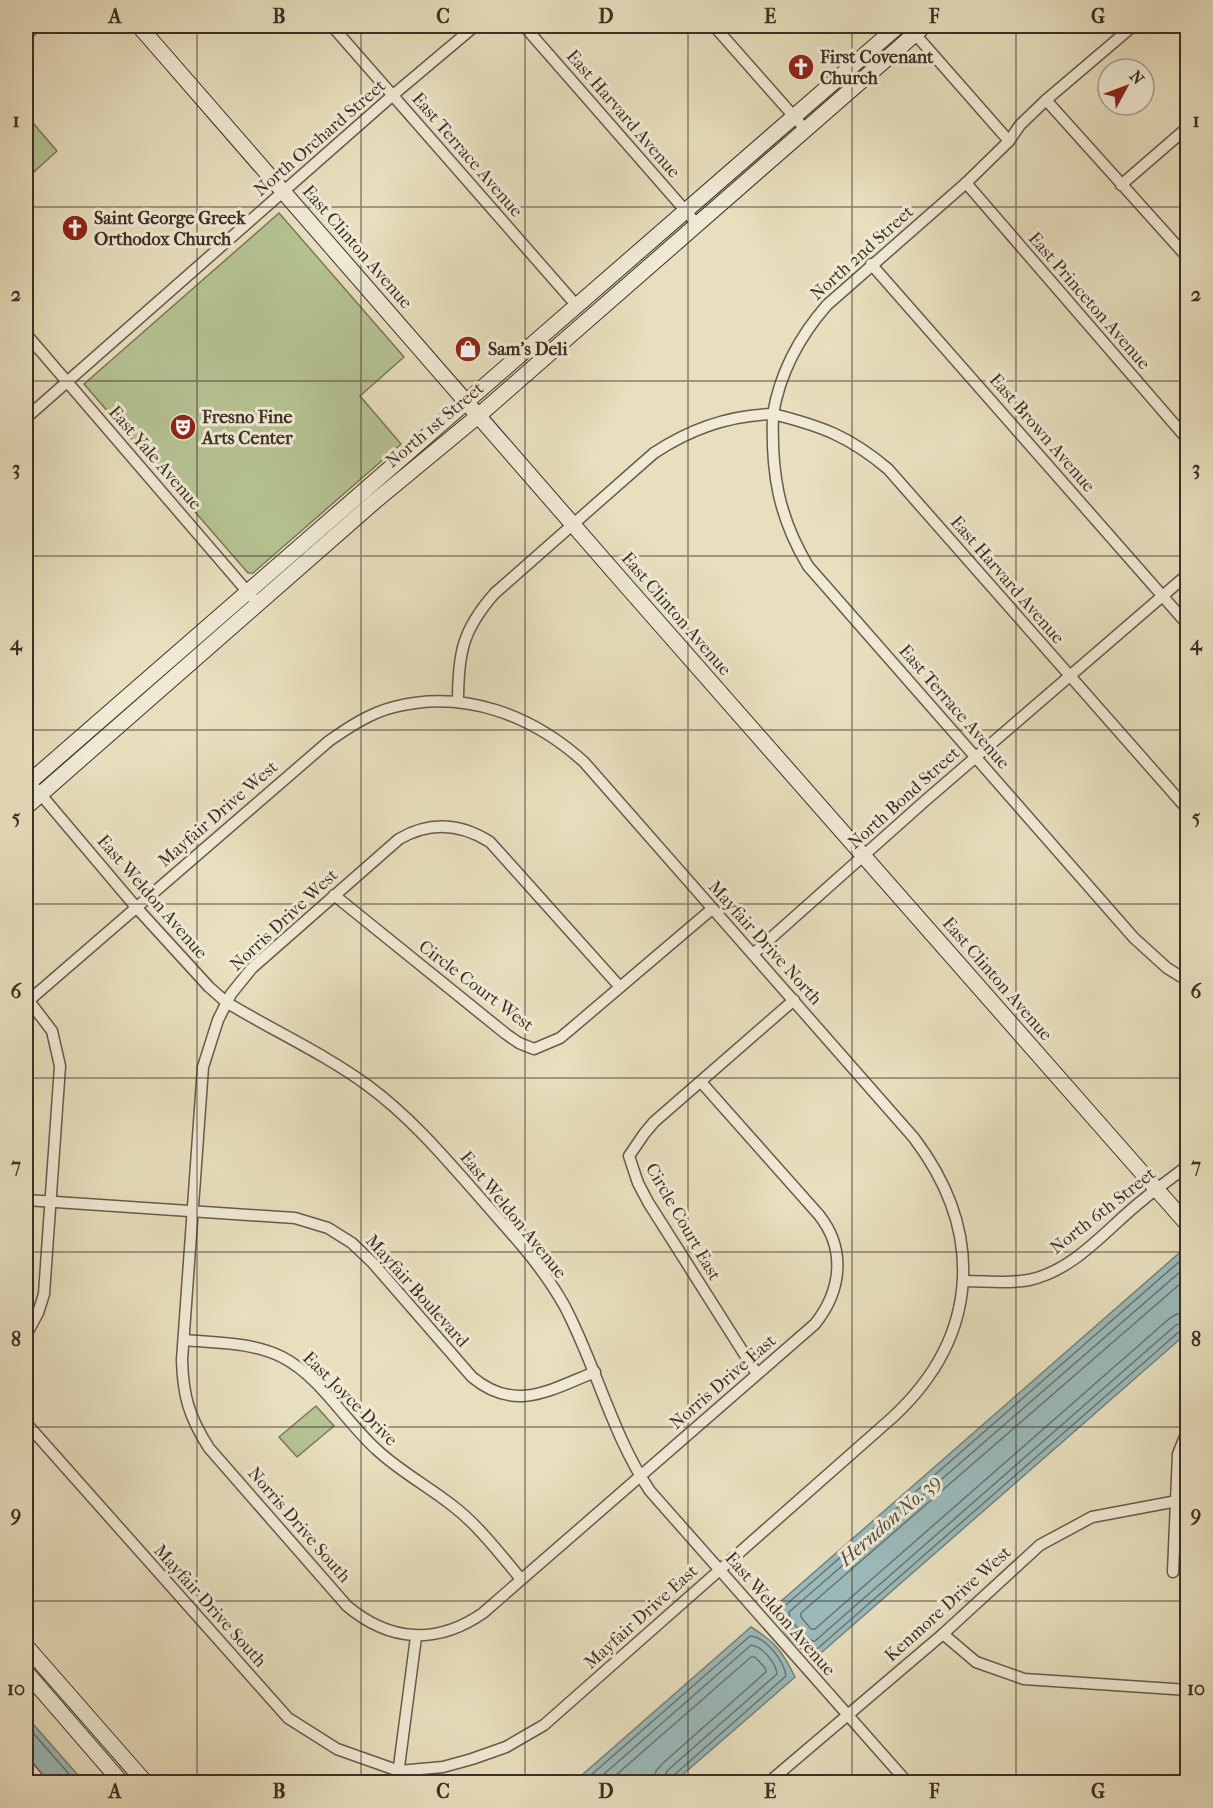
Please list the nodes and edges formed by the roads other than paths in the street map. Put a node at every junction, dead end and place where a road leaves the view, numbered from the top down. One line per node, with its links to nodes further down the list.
1 (36, 26): 10 (street)
2 (139, 26): 19 (main road, East Clinton Avenue)
3 (332, 26): 11 (street, East Terrace Avenue)
4 (475, 26): 11 (street, North Orchard Street)
5 (524, 26): 20 (street, East Harvard Avenue)
6 (714, 26): 13 (street)
7 (898, 26): 13 (main road, North 1st Street)
8 (1133, 26): 12 (street, North 2nd Street)
9 (916, 28): 15 (main road, North 1st Street); 16 (street)
10 (26, 35)
11 (393, 95): 19 (street, North Orchard Street); 25 (street, East Terrace Avenue)
12 (1046, 100): 16 (street, North 2nd Street); 18 (street)
13 (794, 117): 15 (street); 20 (main road, North 1st Street)
14 (1188, 127): 18 (street)
15 (805, 129): 21 (main road, North 1st Street)
16 (1009, 141): 17 (street, North 2nd Street)
17 (966, 183): 23 (street, North 2nd Street); 32 (street, East Princeton Avenue)
18 (1121, 185): 22 (street)
19 (284, 192): 27 (street, North Orchard Street); 28 (main road, East Clinton Avenue)
20 (685, 211): 21 (street, East Harvard Avenue); 25 (main road, North 1st Street)
21 (697, 224): 24 (main road, North 1st Street)
22 (1188, 258)
23 (872, 264): 29 (street, North 2nd Street); 36 (street, East Brown Avenue)
24 (605, 304): 25 (main road); 30 (main road, North 1st Street)
25 (577, 306): 28 (main road, North 1st Street)
26 (26, 334): 27 (street, East Yale Avenue)
27 (67, 382): 31 (street, North Orchard Street); 35 (street, East Yale Avenue)
28 (466, 402): 30 (main road, East Clinton Avenue); 35 (main road, North 1st Street)
29 (772, 414): 33 (street); 39 (street, East Harvard Avenue); 41 (street, East Terrace Avenue)
30 (478, 416): 33 (main road, East Clinton Avenue); 37 (main road, North 1st Street)
31 (26, 418)
32 (1188, 440)
33 (573, 525): 40 (street); 46 (main road, East Clinton Avenue)
34 (1188, 574): 36 (street, North Bond Street)
35 (247, 591): 37 (street, East Yale Avenue); 42 (main road, North 1st Street)
36 (1162, 596): 38 (street, East Brown Avenue); 39 (street, North Bond Street)
37 (258, 604): 43 (main road, North 1st Street)
38 (1188, 625)
39 (1070, 677): 41 (street, North Bond Street); 45 (street, East Harvard Avenue)
40 (458, 702): 48 (street, Mayfair Drive West); 49 (street, Mayfair Drive North)
41 (976, 757): 46 (street, North Bond Street); 51 (street, East Terrace Avenue)
42 (27, 781): 43 (street, East Weldon Avenue)
43 (40, 794): 44 (main road, North 1st Street); 48 (street, East Weldon Avenue)
44 (26, 807)
45 (1188, 810)
46 (863, 856): 50 (street, North Bond Street); 58 (main road, East Clinton Avenue)
47 (334, 895): 52 (street, Circle Court West); 52 (street, Norris Drive West); 55 (street, Norris Drive West)
48 (135, 906): 53 (street, Mayfair Drive West); 55 (street, East Weldon Avenue)
49 (712, 909): 50 (street, Mayfair Drive North); 52 (street, Circle Court West)
50 (753, 954): 54 (street, Mayfair Drive North)
51 (1188, 981)
52 (620, 987)
53 (27, 1000): 60 (street)
54 (794, 1000): 56 (street, Circle Court East); 63 (street, Mayfair Drive North)
55 (226, 1002): 61 (street, Norris Drive West); 66 (street, East Weldon Avenue)
56 (701, 1082): 67 (street, Circle Court East); 67 (street, Norris Drive East)
57 (1188, 1165): 58 (street, North 6th Street)
58 (1157, 1190): 62 (main road, East Clinton Avenue); 63 (street, North 6th Street)
59 (26, 1200): 60 (street, Mayfair Boulevard)
60 (50, 1202): 61 (street, Mayfair Boulevard); 64 (street)
61 (192, 1210): 65 (street, Norris Drive West); 66 (street, Mayfair Boulevard)
62 (1188, 1225)
63 (964, 1281): 73 (street, Mayfair Drive East)
64 (26, 1335)
65 (184, 1340): 68 (street, Norris Drive West); 75 (street, East Joyce Drive)
66 (595, 1372): 71 (street, East Weldon Avenue)
67 (757, 1374): 71 (street, Norris Drive East)
68 (186, 1402): 77 (street, Norris Drive South)
69 (26, 1423): 83 (street, Mayfair Drive South)
70 (1188, 1429): 72 (street)
71 (640, 1476): 73 (street, East Weldon Avenue); 75 (street, Norris Drive East)
72 (1182, 1503): 74 (street); 76 (street, Kenmore Drive West)
73 (719, 1570): 81 (street, East Weldon Avenue); 83 (street, Mayfair Drive East)
74 (1173, 1572)
75 (521, 1579): 77 (street, Norris Drive East)
76 (943, 1634): 80 (street); 81 (street, Kenmore Drive West)
77 (416, 1636): 83 (street)
78 (26, 1646): 86 (main road)
79 (26, 1672): 85 (main road)
80 (1188, 1690)
81 (846, 1714): 88 (street, Kenmore Drive West); 89 (street, East Weldon Avenue)
82 (26, 1764): 84 (street)
83 (399, 1771): 87 (street)
84 (41, 1782)
85 (121, 1782)
86 (146, 1782)
87 (397, 1782)
88 (768, 1782)
89 (907, 1782)

